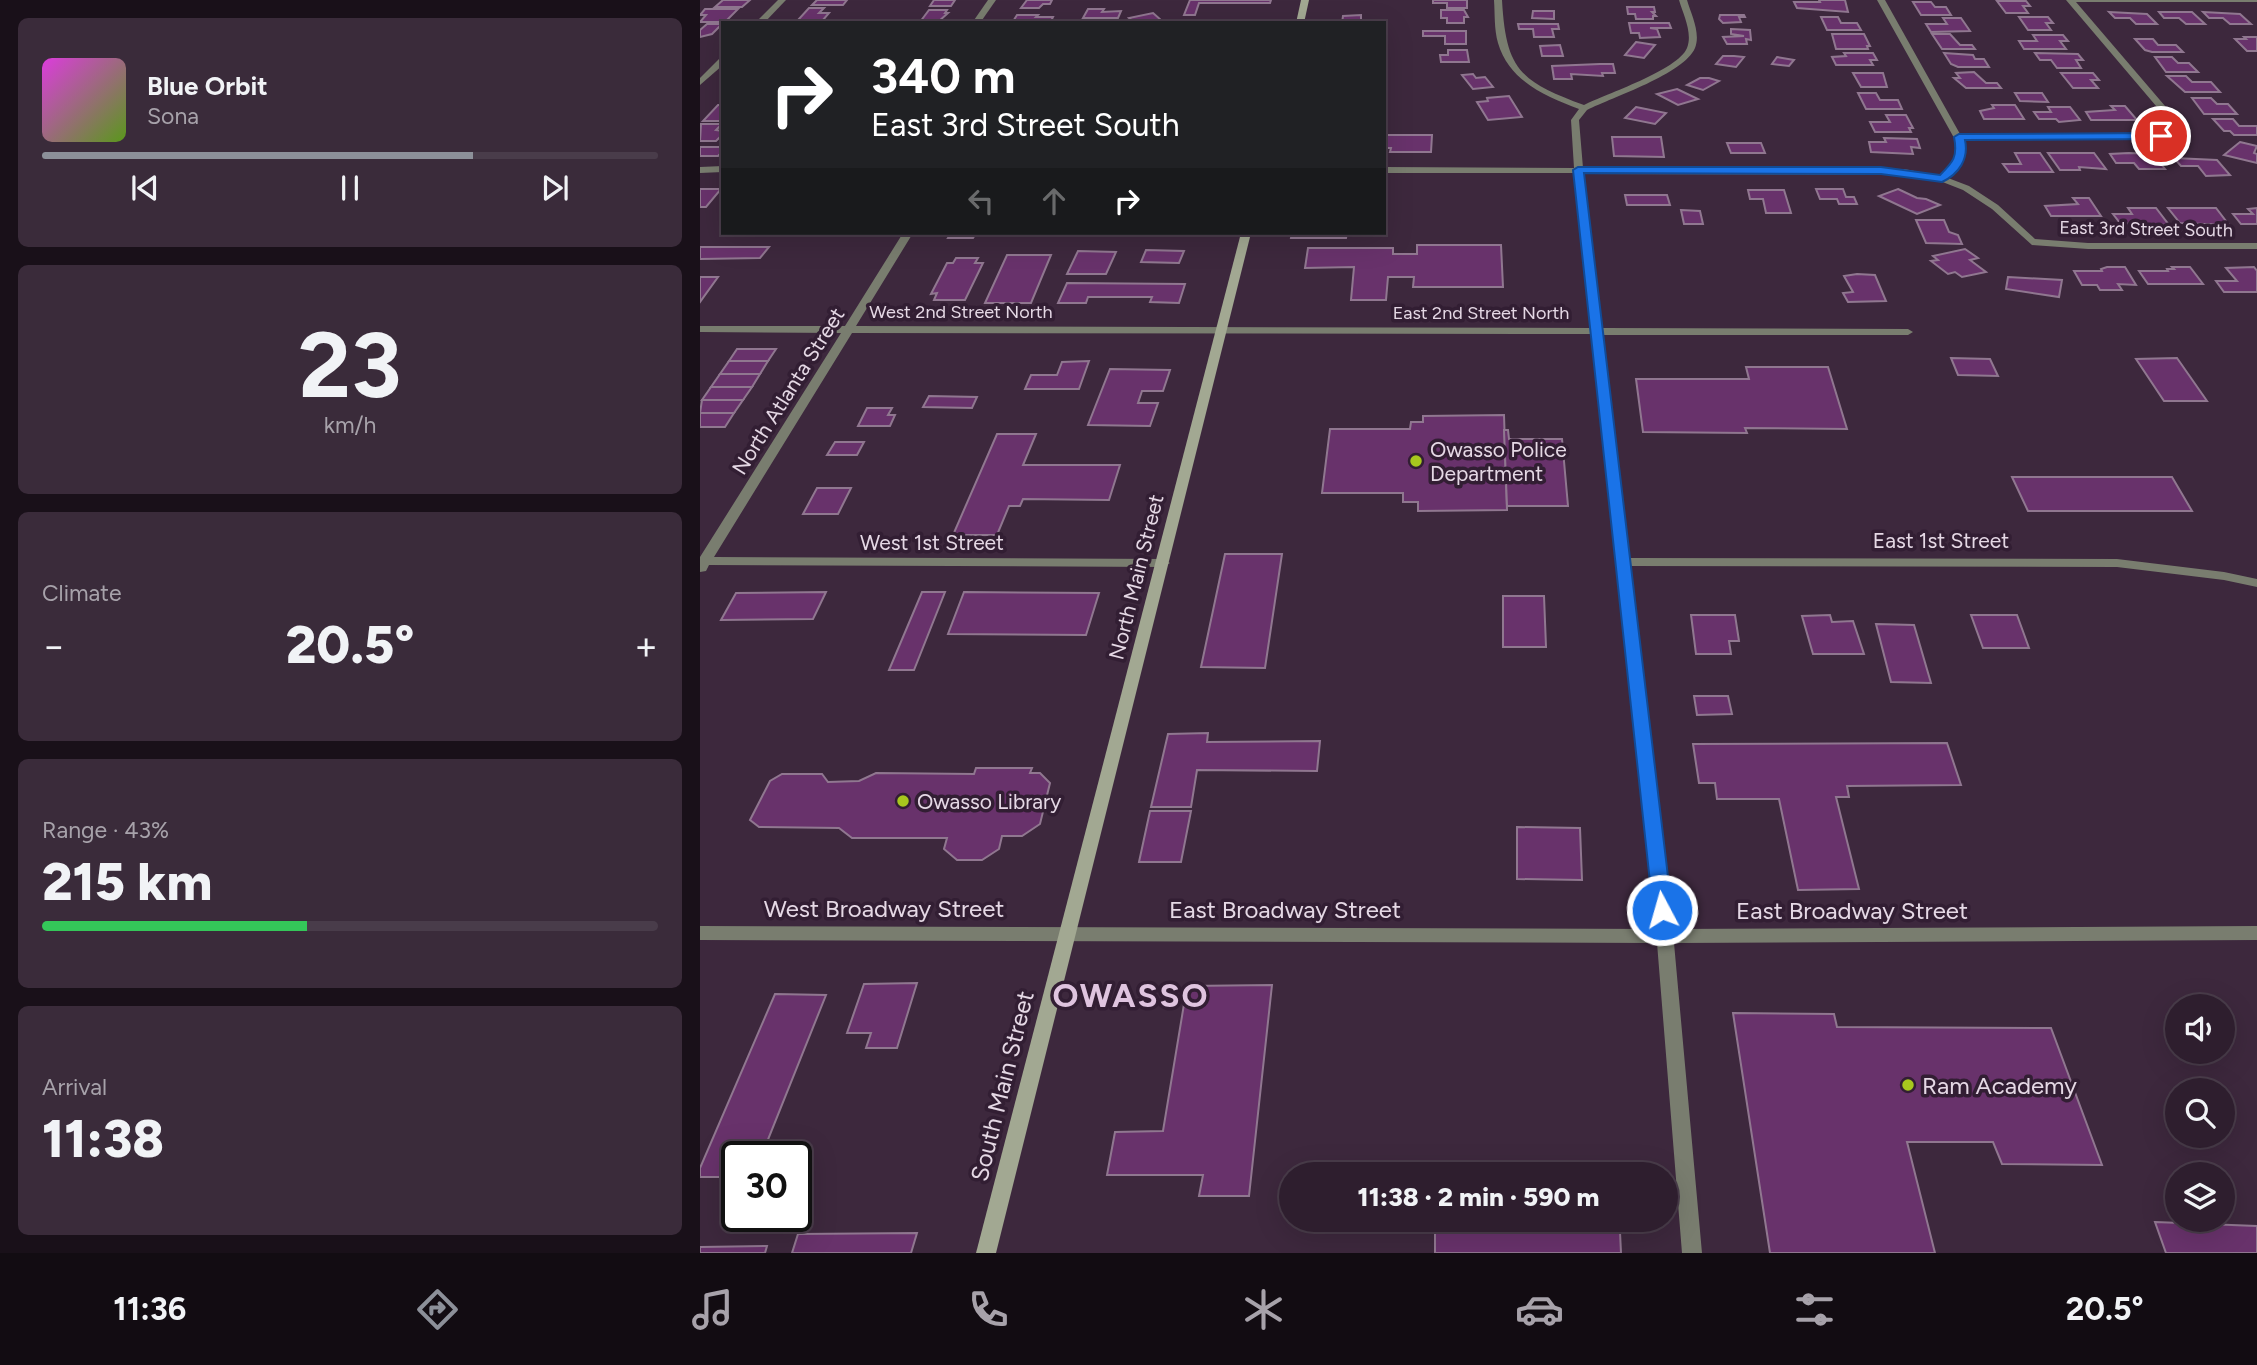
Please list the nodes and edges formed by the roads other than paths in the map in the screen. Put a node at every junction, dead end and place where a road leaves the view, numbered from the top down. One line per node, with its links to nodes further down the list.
1 (782, 0): 9 (street)
2 (992, 0): 10 (street)
3 (1305, 0): 11 (main road)
4 (1499, 0): 14 (street)
5 (1683, 0): 14 (street)
6 (1881, 0): 15 (street)
7 (2070, 0): 8 (street); 15 (street)
8 (2257, 1)
9 (762, 21)
10 (976, 21)
11 (1300, 21)
12 (721, 62): 13 (street)
13 (700, 83)
14 (1584, 108): 19 (street)
15 (1959, 137): 20 (street)
16 (721, 169): 17 (street)
17 (700, 170)
18 (1386, 170): 19 (street, East 3rd Street South)
19 (1578, 170): 20 (street, East 3rd Street South); 27 (street)
20 (1942, 179): 23 (street, East 3rd Street South)
21 (907, 235): 25 (street, North Atlanta Street)
22 (1246, 235): 26 (main road, North Main Street)
23 (2257, 246)
24 (700, 329): 25 (street, West 2nd Street North)
25 (849, 329): 26 (street, West 2nd Street North); 31 (street, North Atlanta Street)
26 (1221, 330): 27 (street, East 2nd Street North); 30 (main road, North Main Street)
27 (1596, 330): 28 (street, East 2nd Street North); 29 (street)
28 (1908, 332)
29 (1623, 562): 32 (street, East 1st Street); 36 (street)
30 (1163, 563): 31 (street, West 1st Street); 33 (main road, North Main Street)
31 (702, 564)
32 (2257, 583)
33 (1069, 932): 34 (street, West Broadway Street); 36 (street, East Broadway Street); 37 (main road, South Main Street)
34 (700, 933)
35 (2257, 933): 36 (street, East Broadway Street)
36 (1665, 936): 38 (street)
37 (986, 1253)
38 (1692, 1253)

